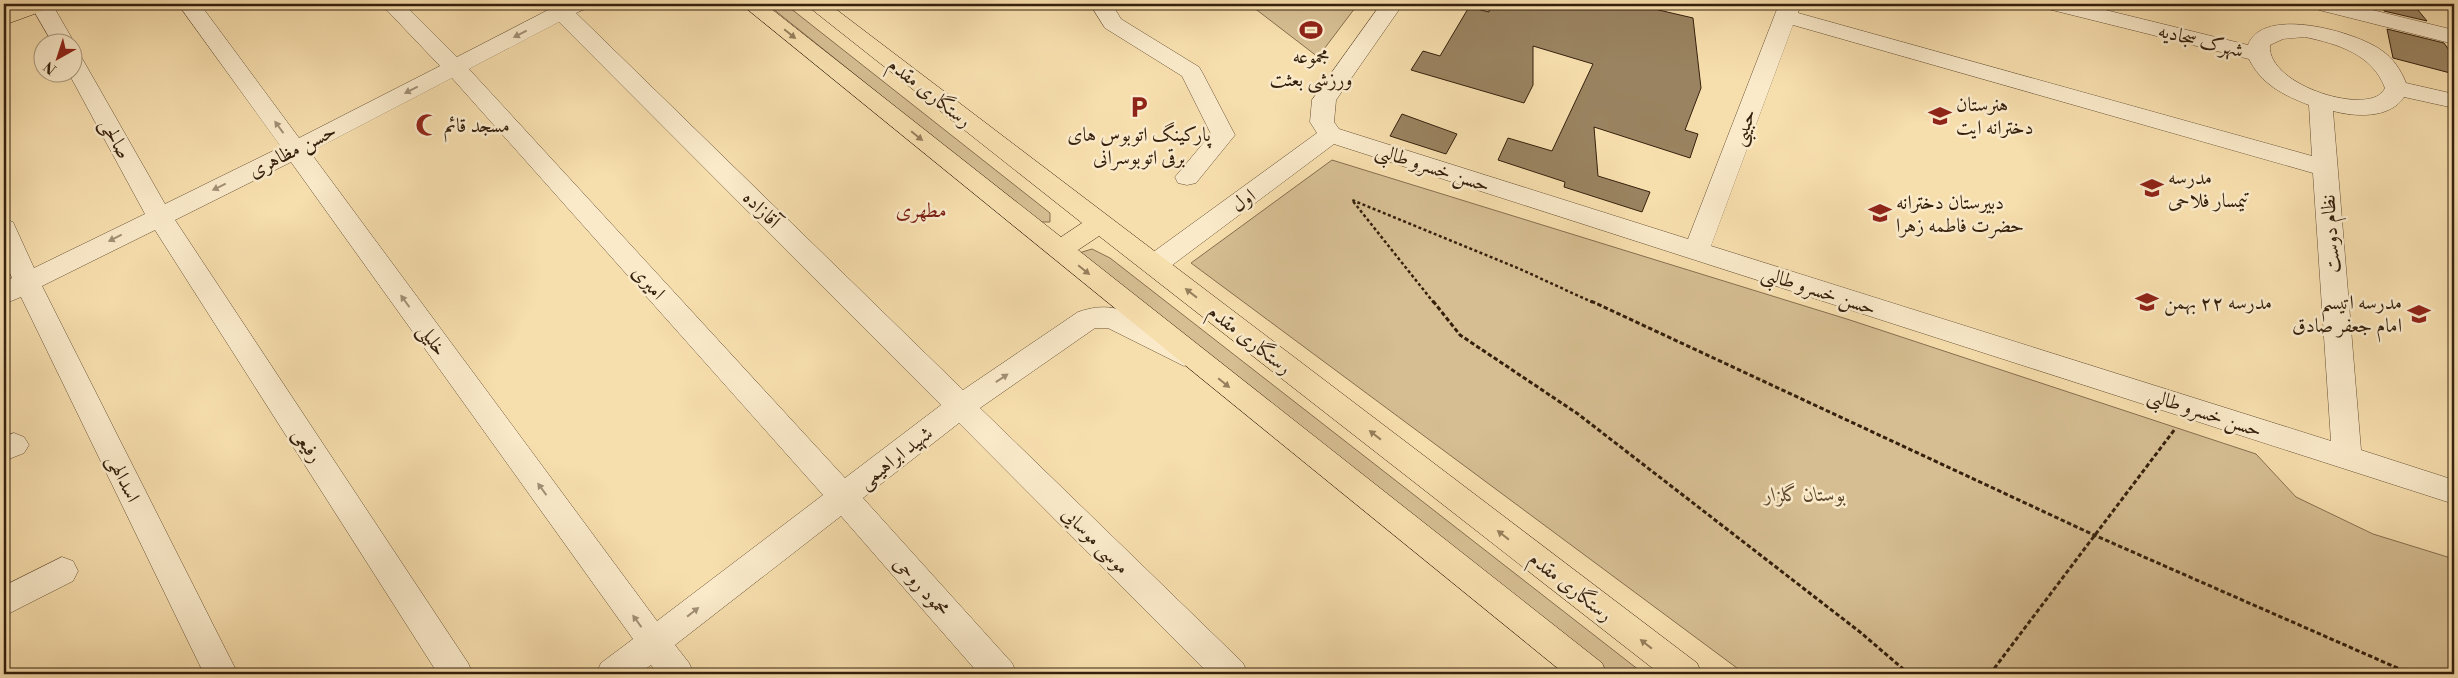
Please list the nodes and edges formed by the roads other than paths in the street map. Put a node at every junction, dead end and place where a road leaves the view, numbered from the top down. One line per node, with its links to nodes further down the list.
1 (40, 4): 12 (main road); 13 (street)
2 (189, 4): 23 (street, خلیلی, one-way to 2)
3 (392, 4): 17 (street, امیری)
4 (752, 4): 29 (main road, رستگاری مقدم, one-way to 29)
5 (816, 4): 27 (main road, رستگاری مقدم)
6 (1101, 4): 25 (street)
7 (1392, 4): 22 (street)
8 (2056, 4): 16 (street, شهرک سجادیه)
9 (2327, 4): 14 (street); 15 (street)
10 (565, 6): 17 (street, حسن مظاهری, one-way to 17); 34 (street, آقازاده)
11 (1788, 10): 24 (street); 30 (street, حبیبی)
12 (4, 18)
13 (57, 32)
14 (2328, 35): 16 (street); 19 (street)
15 (2454, 37)
16 (2258, 54): 20 (street)
17 (454, 67): 23 (street, حسن مظاهری, one-way to 23); 37 (street, امیری)
18 (82, 78): 26 (street, صالحی)
19 (2397, 88): 20 (street); 21 (street)
20 (2320, 100): 24 (street, نظام دوست)
21 (2454, 101)
22 (1331, 135): 30 (street, حسن خسرو طالبی); 31 (street, اول)
23 (295, 150): 26 (street, حسن مظاهری, one-way to 26); 40 (street, خلیلی, one-way to 23)
24 (2325, 168): 35 (street, نظام دوست)
25 (1187, 177)
26 (159, 216): 32 (street, حسن مظاهری, one-way to 32); 42 (street, رفیعی)
27 (1100, 223): 29 (main road); 31 (main road, رستگاری مقدم)
28 (4, 228): 32 (street, اسدالهی)
29 (1060, 250): 33 (main road, رستگاری مقدم, one-way to 33)
30 (1696, 251): 35 (street, حسن خسرو طالبی)
31 (1154, 265): 48 (main road, رستگاری مقدم, one-way to 31)
32 (15, 288): 41 (street, اسدالهی)
33 (1197, 361): 34 (street, شهید ابراهیمی, one-way to 33); 47 (main road, رستگاری مقدم, one-way to 47)
34 (961, 406): 37 (street, شهید ابراهیمی); 46 (street, موسی موسایی)
35 (2347, 457): 36 (street, حسن خسرو طالبی)
36 (2454, 492)
37 (843, 497): 40 (street, شهید ابراهیمی, one-way to 37); 45 (street, محمود روحی)
38 (62, 571): 39 (street)
39 (4, 602)
40 (653, 643): 43 (street, شهید ابراهیمی); 44 (street, خلیلی)
41 (221, 674)
42 (456, 674)
43 (613, 674)
44 (676, 674)
45 (1000, 674)
46 (1231, 674)
47 (1590, 674)
48 (1685, 674)

